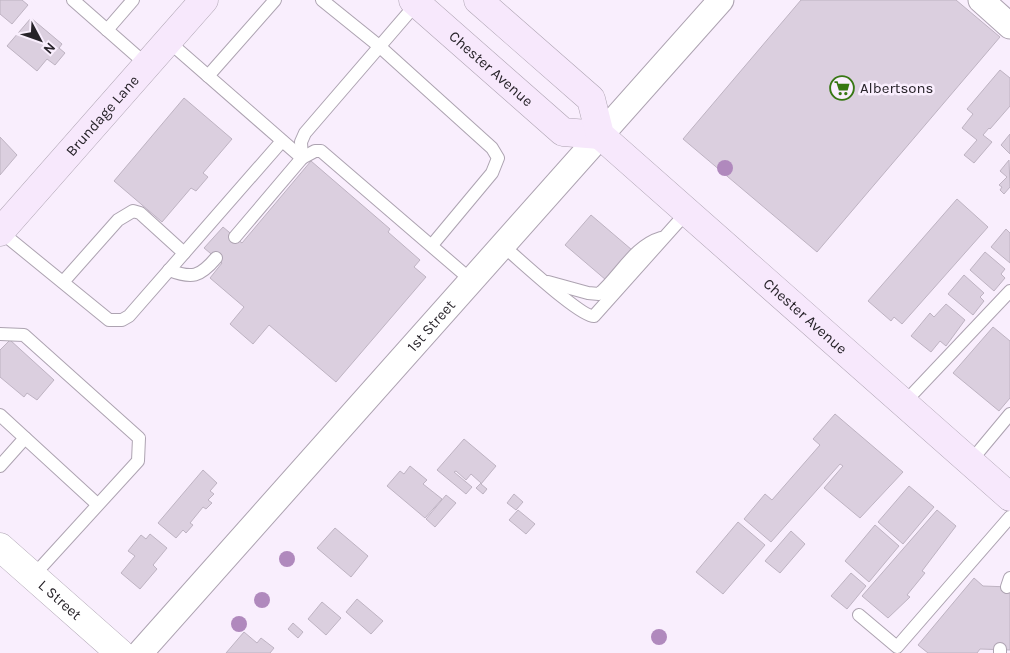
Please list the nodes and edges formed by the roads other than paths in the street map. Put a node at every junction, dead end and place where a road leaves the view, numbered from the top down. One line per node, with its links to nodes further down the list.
1 (73, 0): 11 (lane)
2 (133, 0): 11 (lane)
3 (275, 0): 15 (lane)
4 (322, 0): 13 (lane)
5 (478, 0): 16 (main road)
6 (721, 0): 16 (street, 1st Street)
7 (980, 0): 10 (street)
8 (198, 2): 12 (main road, Brundage Lane)
9 (415, 2): 13 (lane); 16 (main road, Chester Avenue)
10 (1010, 26)
11 (107, 30): 14 (lane)
12 (168, 42): 14 (main road, Brundage Lane); 15 (lane)
13 (379, 46): 18 (lane); 23 (lane)
14 (147, 65): 20 (main road, Brundage Lane)
15 (208, 76): 17 (lane)
16 (600, 135): 19 (main road, Chester Avenue); 24 (street, 1st Street)
17 (282, 140): 18 (lane); 25 (lane)
18 (302, 158): 21 (lane); 23 (lane)
19 (687, 212): 22 (lane); 33 (main road, Chester Avenue)
20 (0, 232): 29 (lane)
21 (235, 237)
22 (664, 237): 30 (lane); 30 (lane)
23 (432, 245): 28 (lane)
24 (502, 245): 28 (street, 1st Street); 30 (lane)
25 (184, 252): 27 (lane); 29 (lane)
26 (216, 258): 27 (lane)
27 (170, 270): 29 (lane)
28 (471, 280): 46 (street, 1st Street)
29 (63, 282)
30 (546, 282)
31 (1010, 291): 33 (lane)
32 (0, 334): 40 (lane)
33 (904, 404): 37 (main road, Chester Avenue)
34 (1010, 414): 37 (lane)
35 (0, 416): 36 (lane)
36 (25, 438): 38 (lane); 40 (lane)
37 (970, 462): 39 (main road, Chester Avenue)
38 (0, 466)
39 (1010, 497)
40 (97, 504): 43 (lane)
41 (1010, 517): 44 (lane)
42 (0, 547): 43 (street, L Street)
43 (33, 576): 45 (street, L Street)
44 (859, 615)
45 (120, 653)
46 (140, 653)

